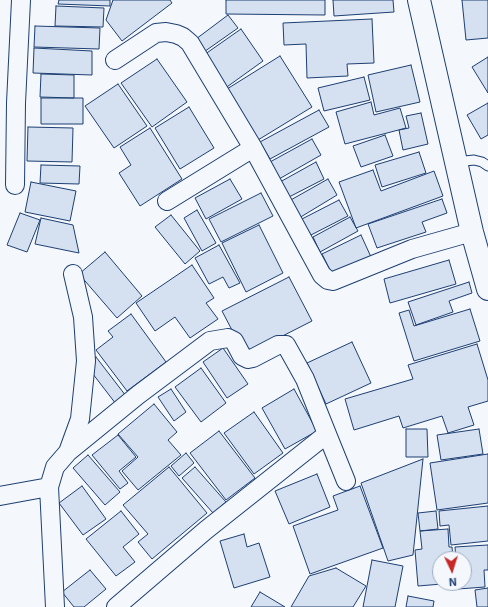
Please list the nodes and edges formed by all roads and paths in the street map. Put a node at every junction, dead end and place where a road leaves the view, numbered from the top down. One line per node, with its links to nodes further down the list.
1 (21, 0): 7 (street)
2 (419, 0): 5 (street)
3 (115, 60): 4 (street)
4 (253, 148): 8 (street); 9 (street)
5 (456, 162): 6 (lane); 9 (street)
6 (488, 166)
7 (15, 185)
8 (167, 201)
9 (472, 232): 11 (street)
10 (73, 274): 13 (street)
11 (488, 289)
12 (327, 434): 13 (street); 14 (street); 18 (street)
13 (68, 452): 15 (street)
14 (346, 481)
15 (49, 486): 16 (street); 17 (street)
16 (0, 496)
17 (55, 607)
18 (116, 607)

